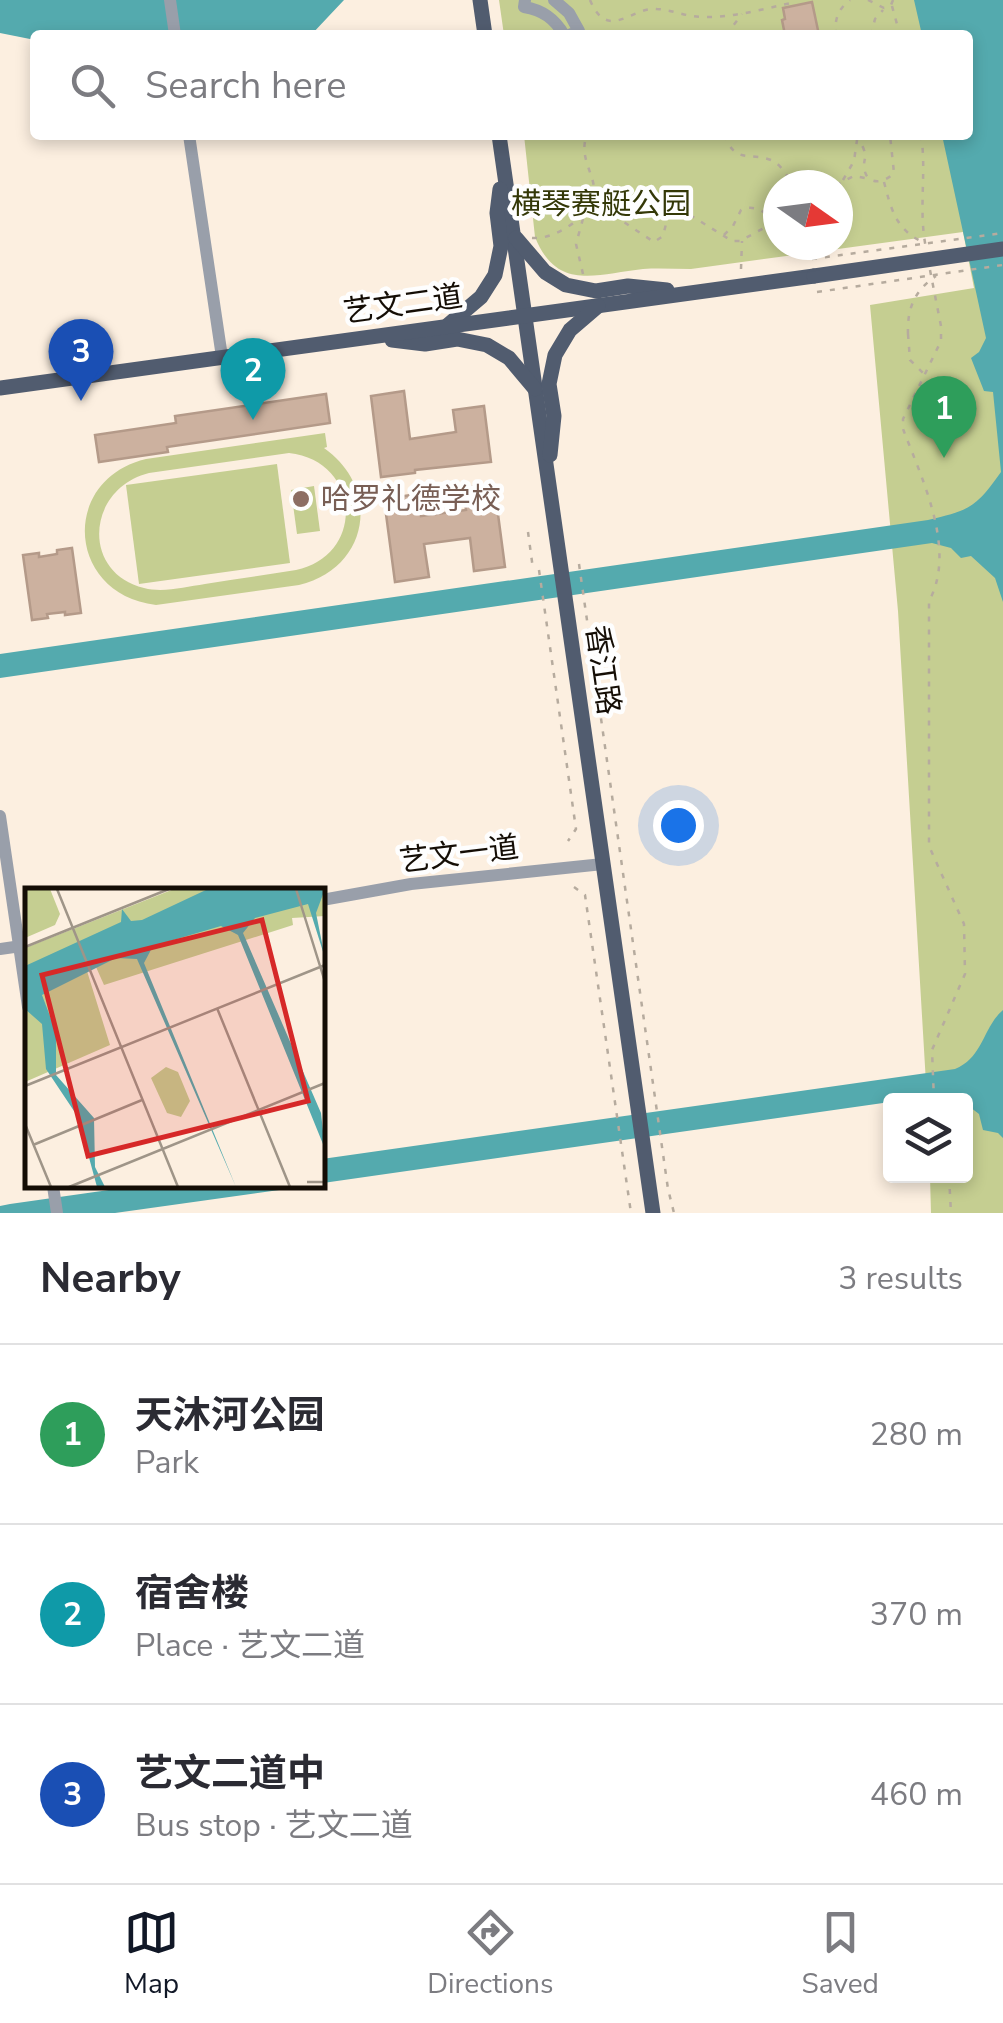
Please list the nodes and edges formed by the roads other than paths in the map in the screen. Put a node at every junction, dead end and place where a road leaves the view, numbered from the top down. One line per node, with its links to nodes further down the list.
1 (170, 0): 5 (street)
2 (480, 0): 6 (main road)
3 (525, 0): 7 (street)
4 (554, 0): 8 (street)
5 (174, 30)
6 (484, 30)
7 (562, 30)
8 (579, 30)
9 (191, 140): 19 (street)
10 (500, 140): 11 (main road, 香江路)
11 (503, 165): 12 (main road, 香江路); 17 (main road)
12 (513, 235): 14 (main road); 16 (main road, 香江路)
13 (1003, 248): 14 (main road, 艺文二道, bridge)
14 (691, 293): 15 (main road, 艺文二道)
15 (599, 305): 16 (main road, 艺文二道); 22 (main road)
16 (525, 316): 17 (main road, 艺文二道); 21 (main road, 香江路)
17 (446, 326): 18 (main road, 艺文二道)
18 (363, 338): 19 (main road, 艺文二道); 21 (main road)
19 (222, 357): 20 (main road, 艺文二道)
20 (0, 388)
21 (535, 389): 22 (main road, 香江路)
22 (548, 478): 24 (main road, 香江路)
23 (0, 816): 26 (street)
24 (603, 864): 25 (street, 艺文一道); 30 (main road, 香江路)
25 (325, 899)
26 (23, 946): 27 (street)
27 (0, 949)
28 (53, 1188): 29 (street)
29 (57, 1213)
30 (652, 1213)

